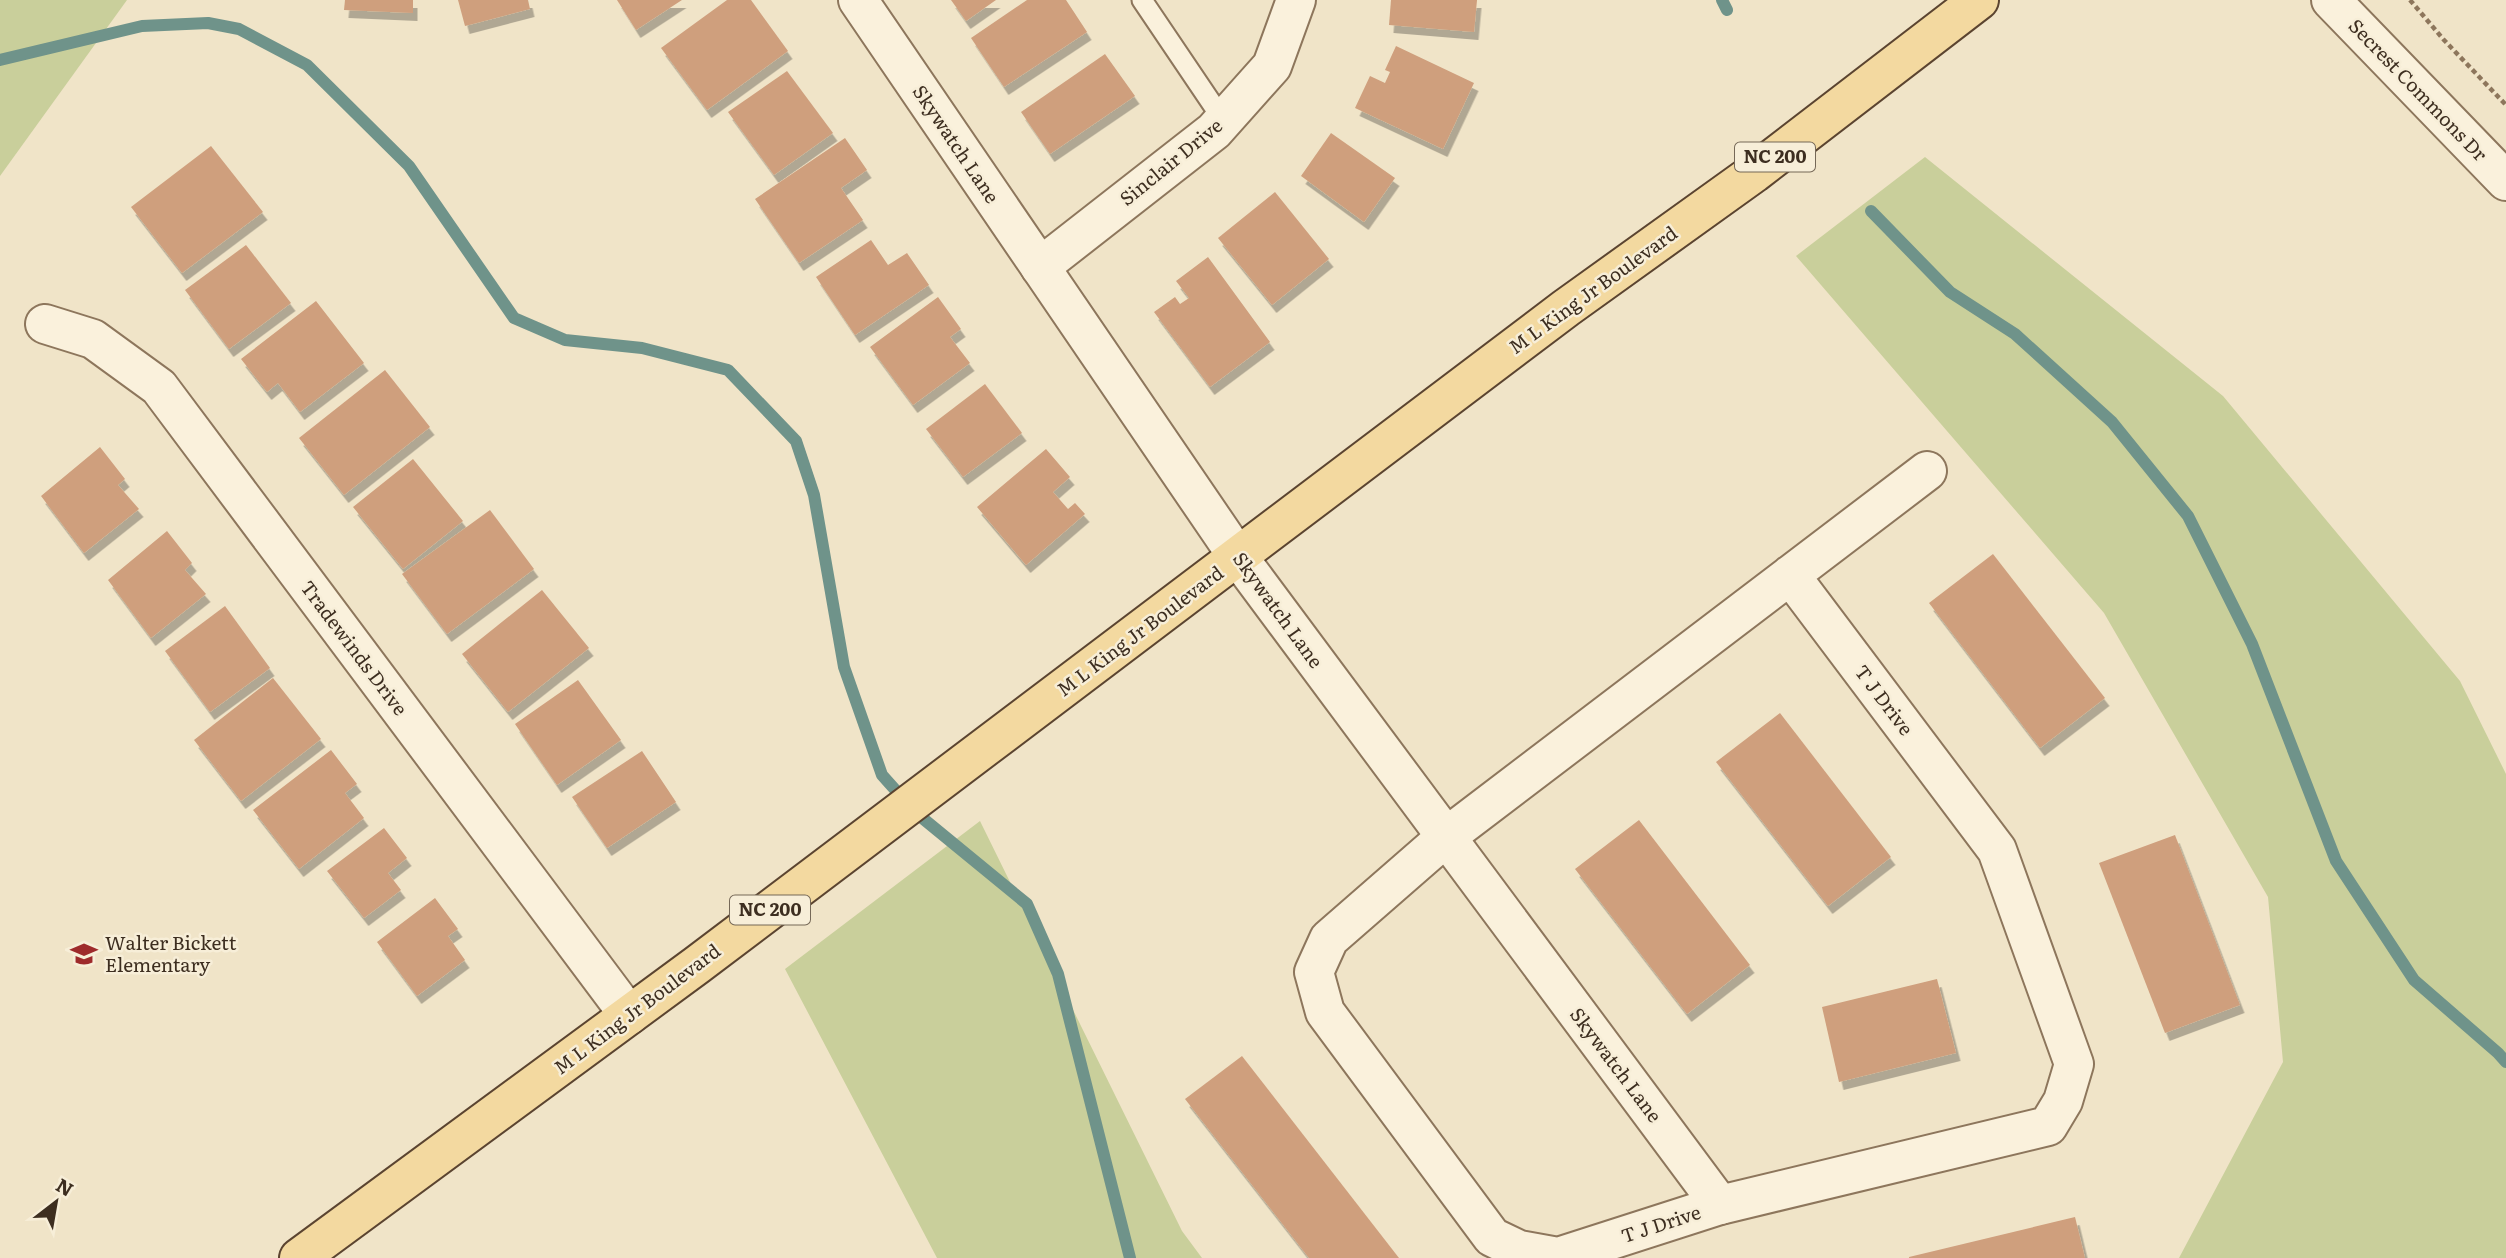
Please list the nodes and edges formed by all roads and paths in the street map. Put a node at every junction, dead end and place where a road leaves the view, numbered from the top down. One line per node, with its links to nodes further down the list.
1 (858, 0): 10 (street, Skywatch Lane)
2 (1142, 0): 8 (lane)
3 (1296, 0): 8 (street, Sinclair Drive)
4 (1979, 0): 13 (main road, M L King Jr Boulevard / NC 200)
5 (2331, 0): 9 (street, Secrest Commons Dr)
6 (2410, 0): 7 (path)
7 (2506, 105)
8 (1223, 120): 10 (street, Sinclair Drive)
9 (2506, 181)
10 (1040, 267): 13 (street, Skywatch Lane)
11 (45, 324): 16 (street, Tradewinds Drive)
12 (1927, 471): 14 (street, T J Drive)
13 (1238, 557): 15 (street, Skywatch Lane); 16 (main road, M L King Jr Boulevard / NC 200)
14 (1790, 575): 15 (street, T J Drive); 17 (street, T J Drive)
15 (1446, 837): 17 (street, Skywatch Lane); 17 (street, T J Drive)
16 (629, 1015): 18 (main road, M L King Jr Boulevard / NC 200)
17 (1720, 1205)
18 (299, 1258)

